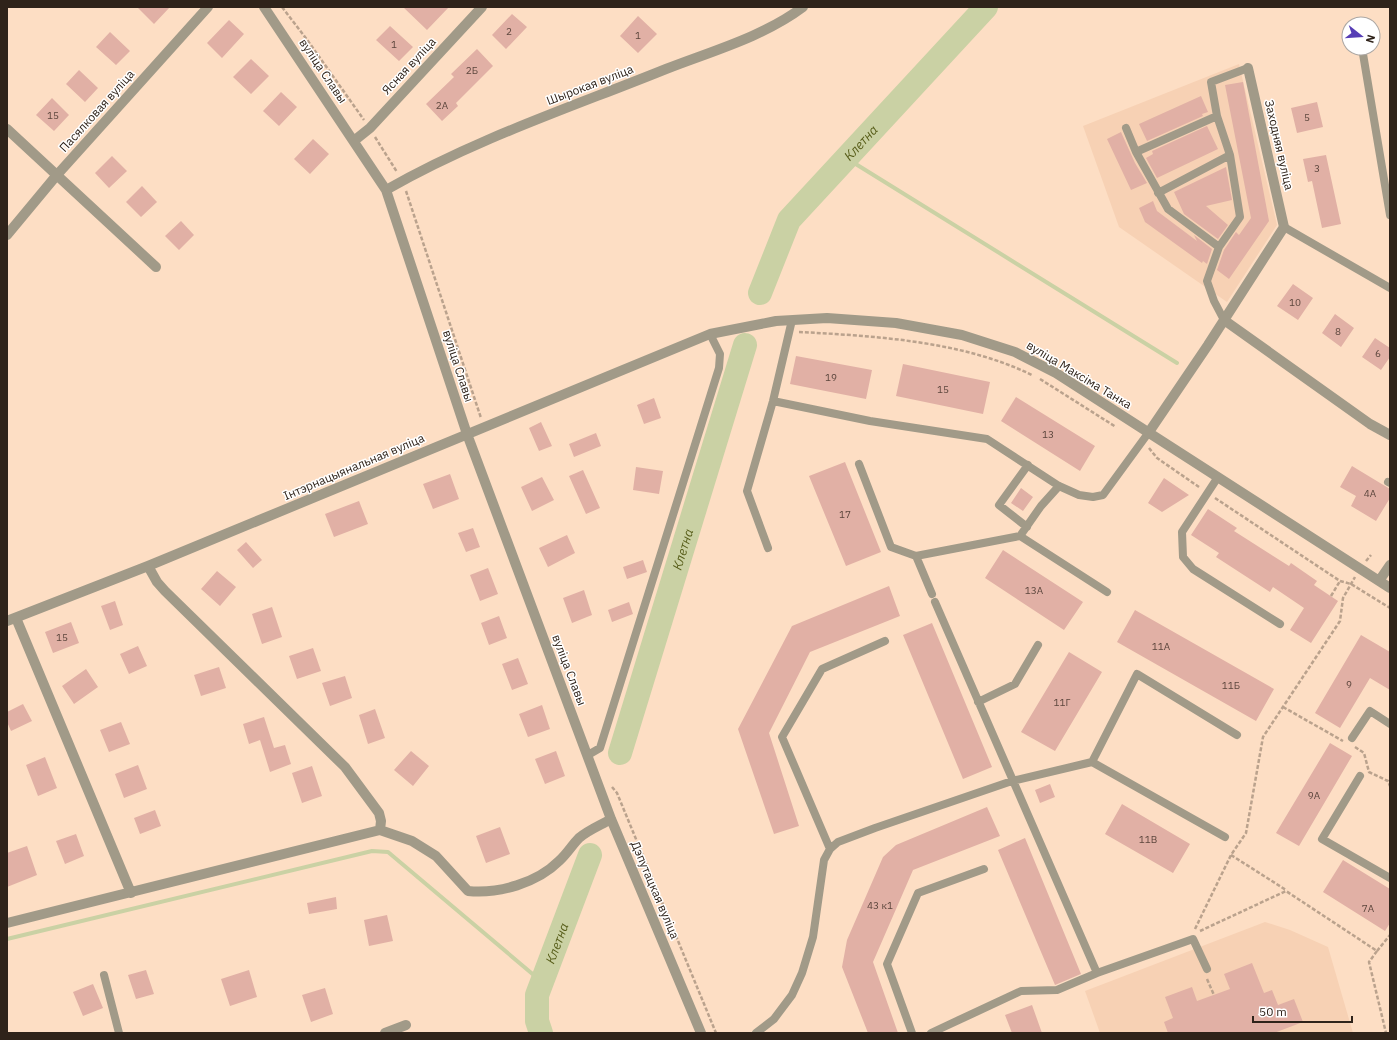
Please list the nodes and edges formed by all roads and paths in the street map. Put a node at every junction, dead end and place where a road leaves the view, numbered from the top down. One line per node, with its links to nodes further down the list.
1 (208, 7): 13 (street, Пасялковая вуліца)
2 (264, 7): 10 (street, вуліца Славы)
3 (482, 7): 10 (street, Ясная вуліца)
4 (803, 7): 14 (street, Шырокая вуліца)
5 (1363, 56): 16 (lane)
6 (1248, 68): 7 (lane); 17 (street, Заходняя вуліца)
7 (1218, 116): 11 (lane); 12 (lane)
8 (1126, 128): 11 (lane)
9 (7, 129): 13 (street)
10 (355, 140): 14 (street, вуліца Славы)
11 (1136, 152): 15 (lane)
12 (1230, 155): 15 (lane); 19 (lane)
13 (56, 176): 18 (street, Пасялковая вуліца); 20 (street)
14 (386, 190): 29 (street, вуліца Славы)
15 (1158, 193): 19 (lane)
16 (1390, 215)
17 (1284, 227): 21 (lane); 23 (street)
18 (7, 235)
19 (1219, 247): 23 (lane)
20 (156, 267)
21 (1390, 288)
22 (792, 320): 24 (lane); 25 (street, вуліца Максіма Танка); 28 (street, вуліца Максіма Танка)
23 (1224, 320): 28 (street); 30 (street)
24 (790, 332): 26 (lane); 27 (path)
25 (710, 334): 29 (street, Інтэрнацыянальная вуліца); 60 (lane)
26 (773, 401): 33 (lane); 39 (lane)
27 (1122, 430)
28 (1149, 432): 31 (lane); 34 (street, вуліца Максіма Танка)
29 (467, 434): 42 (street, Інтэрнацыянальная вуліца); 60 (street, вуліца Славы)
30 (1390, 435)
31 (1142, 443): 35 (lane); 36 (path)
32 (859, 464): 40 (lane)
33 (1028, 465): 35 (lane); 37 (lane)
34 (1218, 477): 36 (lane); 43 (street, вуліца Максіма Танка)
35 (1059, 486): 37 (lane)
36 (1207, 493): 44 (path); 51 (lane)
37 (1027, 526): 38 (lane)
38 (1020, 536): 40 (lane); 47 (lane)
39 (768, 548)
40 (916, 556): 54 (lane)
41 (1390, 565): 43 (street)
42 (148, 566): 50 (street, Інтэрнацыянальная вуліца); 67 (street)
43 (1379, 581): 46 (street, вуліца Максіма Танка)
44 (1340, 582): 45 (path); 48 (path)
45 (1351, 584): 49 (path); 55 (path)
46 (1390, 588)
47 (1106, 592)
48 (1331, 596)
49 (1390, 608)
50 (11, 619): 74 (street)
51 (1280, 624)
52 (885, 641): 69 (lane)
53 (1038, 645): 54 (lane)
54 (978, 702): 63 (lane)
55 (1283, 707): 58 (path); 70 (path)
56 (1390, 724): 59 (lane)
57 (1237, 735): 61 (lane)
58 (1344, 742)
59 (1352, 742): 65 (path)
60 (588, 755): 66 (street, Дэпутацкая вуліца)
61 (1092, 762): 63 (lane); 68 (lane)
62 (1360, 776): 72 (lane)
63 (1012, 781): 69 (lane); 79 (lane)
64 (610, 785): 86 (path)
65 (1390, 786)
66 (612, 819): 67 (street); 85 (street, Дэпутацкая вуліца)
67 (380, 830): 74 (street)
68 (1225, 837)
69 (830, 848): 87 (lane)
70 (1231, 855): 73 (path); 73 (path)
71 (984, 869): 88 (lane)
72 (1390, 878)
73 (1286, 891): 77 (path)
74 (131, 893): 75 (street)
75 (7, 923)
76 (1390, 935): 77 (path)
77 (1377, 951): 90 (path)
78 (1206, 972): 79 (lane); 81 (path)
79 (1097, 973): 89 (lane)
80 (104, 975): 83 (lane)
81 (1214, 995)
82 (406, 1025): 84 (street)
83 (119, 1033)
84 (385, 1033)
85 (701, 1033)
86 (716, 1033)
87 (756, 1033)
88 (912, 1033)
89 (931, 1033)
90 (1386, 1033)

